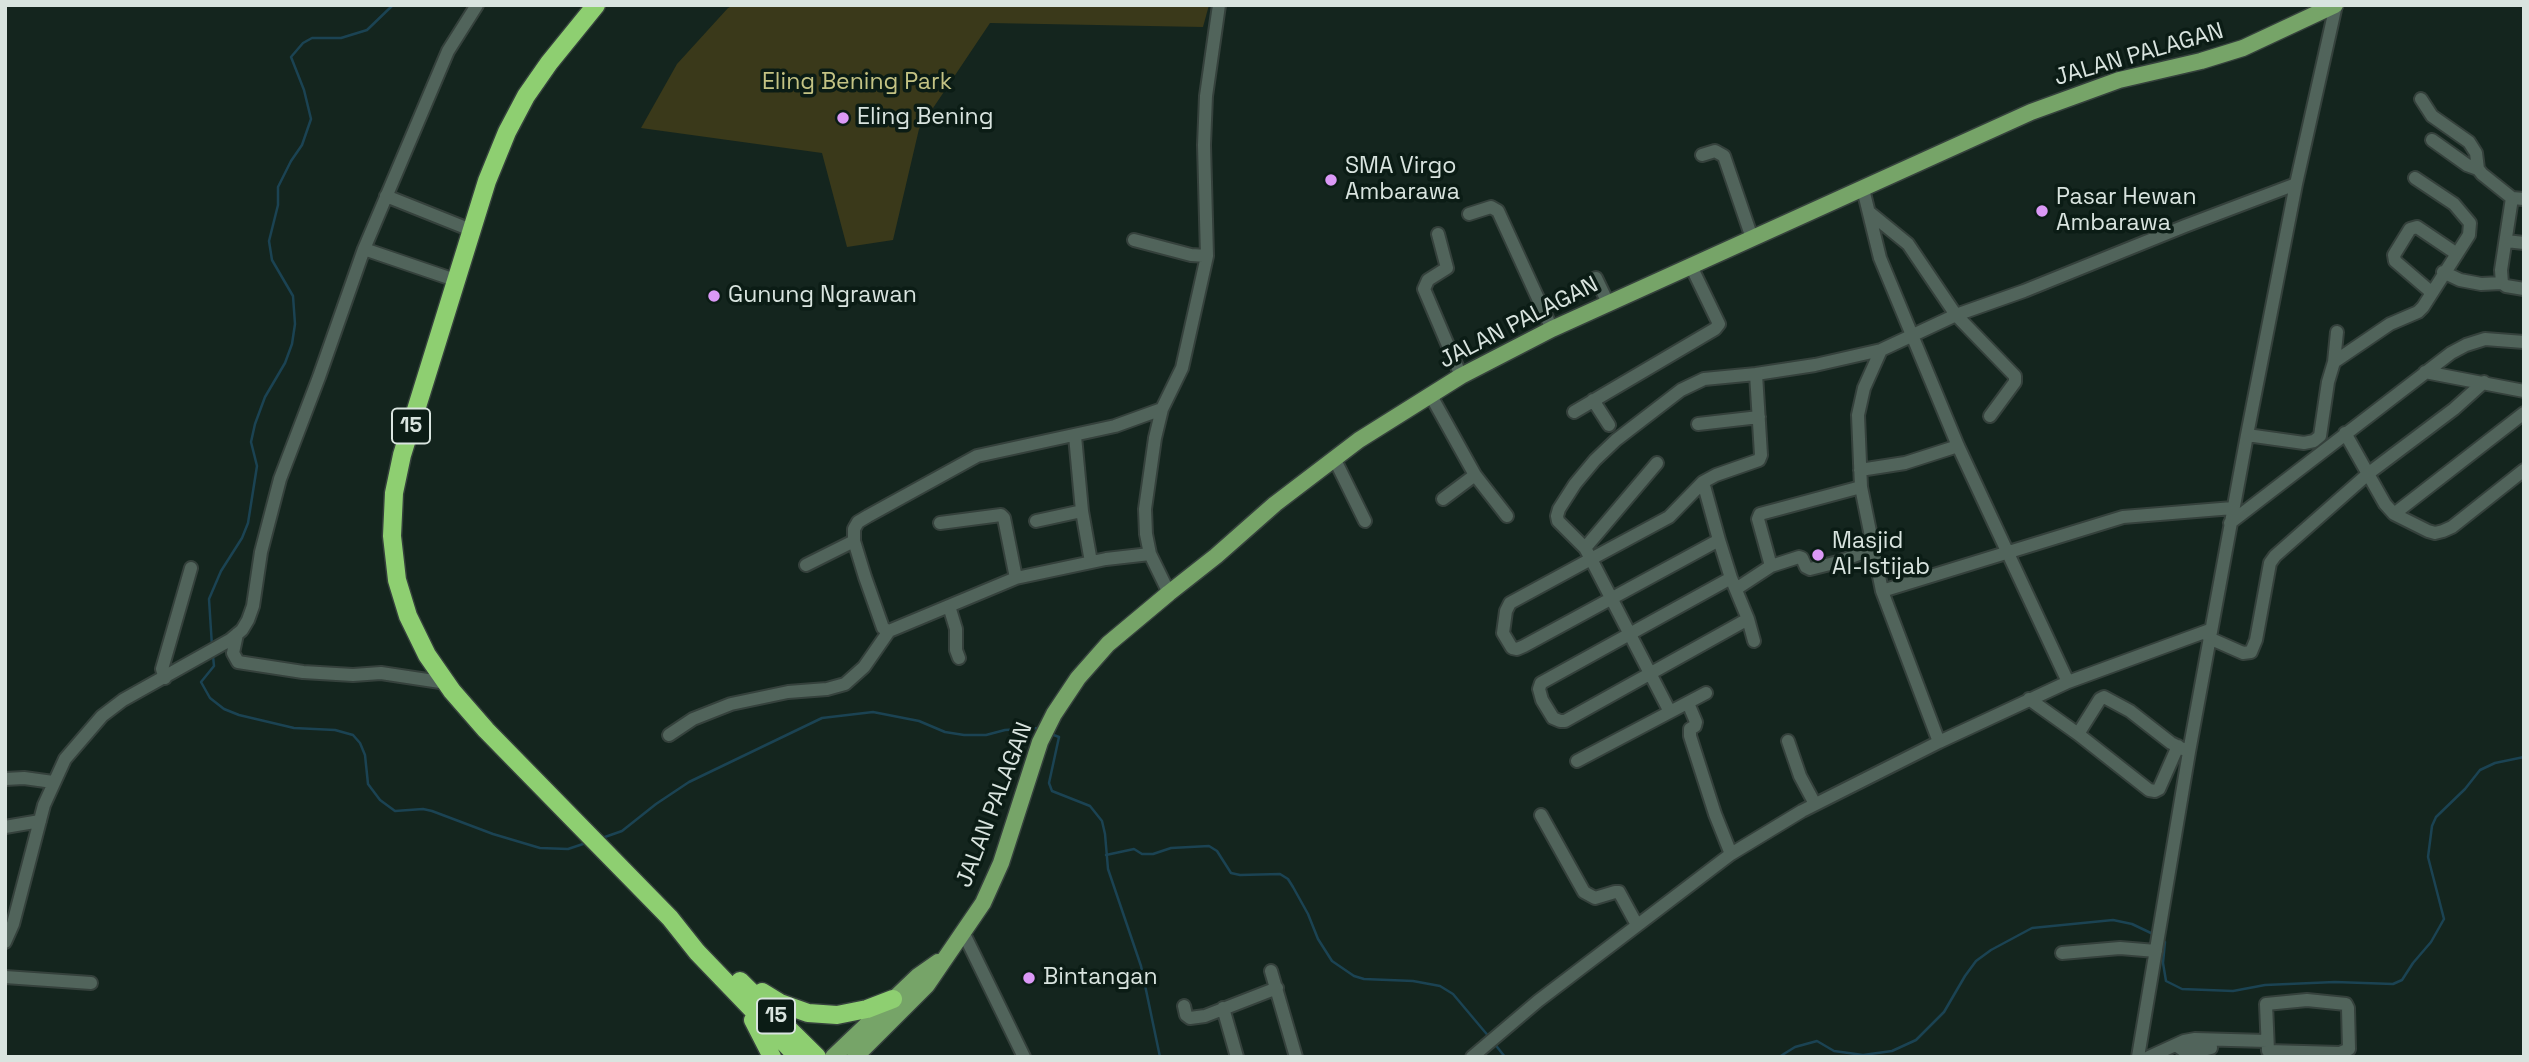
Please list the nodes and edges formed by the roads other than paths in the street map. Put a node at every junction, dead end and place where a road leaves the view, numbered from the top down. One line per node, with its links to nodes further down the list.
1 (477, 5): 12 (street)
2 (596, 5): 16 (highway, 15)
3 (1219, 5): 24 (street)
4 (2335, 5): 10 (street); 11 (main road, JALAN PALAGAN)
5 (2421, 99): 8 (street)
6 (2432, 140): 8 (street)
7 (1702, 155): 18 (street)
8 (2478, 169): 13 (street)
9 (2415, 178): 23 (street)
10 (2296, 184): 33 (street); 55 (street)
11 (1863, 189): 14 (street); 18 (main road, JALAN PALAGAN)
12 (386, 196): 16 (street); 22 (street)
13 (2518, 198): 20 (street)
14 (1870, 213): 33 (street); 36 (street)
15 (1469, 214): 34 (street)
16 (471, 230): 28 (highway, 15)
17 (1438, 234): 42 (street)
18 (1752, 238): 25 (main road, JALAN PALAGAN)
19 (1134, 240): 24 (street)
20 (2506, 241): 21 (street); 29 (street)
21 (2524, 243)
22 (365, 249): 28 (street); 97 (street)
23 (2457, 254): 26 (street); 31 (street)
24 (1206, 256): 47 (street)
25 (1691, 266): 32 (main road, JALAN PALAGAN); 46 (street)
26 (2443, 272): 29 (street); 31 (street)
27 (1596, 278): 32 (street)
28 (455, 280): 105 (highway, 15)
29 (2502, 283): 30 (street)
30 (2524, 289)
31 (2431, 292): 39 (street)
32 (1608, 303): 34 (main road, JALAN PALAGAN)
33 (1956, 315): 36 (street); 50 (street)
34 (1552, 330): 42 (main road, JALAN PALAGAN)
35 (2337, 332): 39 (street)
36 (1912, 336): 38 (street); 57 (street)
37 (2524, 342): 40 (street)
38 (1881, 350): 41 (street); 60 (street)
39 (2334, 362): 55 (street)
40 (2424, 372): 43 (street); 54 (street)
41 (1756, 374): 51 (street); 82 (street)
42 (1461, 376): 45 (main road, JALAN PALAGAN)
43 (2484, 382): 44 (street); 62 (street)
44 (2524, 391)
45 (1430, 394): 58 (main road, JALAN PALAGAN); 63 (street)
46 (1593, 401): 48 (street); 53 (street)
47 (1162, 409): 56 (street); 84 (street)
48 (1574, 412)
49 (2524, 413): 71 (street)
50 (1990, 416)
51 (1759, 417): 52 (street); 64 (street)
52 (1698, 424)
53 (1609, 425)
54 (2345, 433): 62 (street); 76 (street)
55 (2247, 435): 69 (street)
56 (1075, 436): 70 (street); 80 (street)
57 (1958, 446): 60 (street); 83 (street)
58 (1334, 458): 74 (street); 92 (main road, JALAN PALAGAN)
59 (1657, 463): 77 (street)
60 (1860, 470): 65 (street)
61 (2524, 470): 71 (street)
62 (2369, 473): 71 (street); 98 (street)
63 (1475, 475): 66 (street); 72 (street)
64 (1703, 482): 67 (street); 68 (street)
65 (1861, 487): 81 (street); 87 (street)
66 (1443, 499)
67 (1708, 500): 68 (street); 79 (street)
68 (1683, 503): 78 (street)
69 (2233, 508): 76 (street); 83 (street)
70 (1082, 511): 73 (street); 85 (street)
71 (2394, 514)
72 (1507, 516)
73 (1036, 521)
74 (1365, 521)
75 (940, 523): 89 (street)
76 (2230, 523): 98 (street)
77 (1605, 525): 78 (street); 82 (street)
78 (1624, 540): 82 (street)
79 (1719, 540): 90 (street); 93 (street)
80 (854, 541): 86 (street); 96 (street)
81 (1875, 548): 87 (street); 91 (street)
82 (1588, 553): 93 (street); 93 (street)
83 (2008, 553): 91 (street); 104 (street)
84 (1150, 554): 85 (street); 92 (street)
85 (1091, 562): 89 (street)
86 (806, 565)
87 (1771, 566): 90 (street)
88 (191, 568): 103 (street)
89 (1016, 578): 94 (street)
90 (1733, 584): 95 (street); 99 (street)
91 (1882, 591): 113 (street)
92 (1169, 593): 124 (main road, JALAN PALAGAN)
93 (1610, 597): 99 (street)
94 (949, 606): 96 (street); 101 (street)
95 (1748, 620): 100 (street); 102 (street)
96 (889, 631): 111 (street)
97 (237, 634): 103 (street); 105 (street)
98 (2210, 634): 104 (street); 114 (street)
99 (1630, 636): 102 (street); 102 (street)
100 (1754, 642)
101 (959, 658)
102 (1649, 673): 109 (street)
103 (165, 678): 117 (street)
104 (2068, 682): 107 (street)
105 (447, 683): 131 (highway, 15)
106 (1706, 693): 108 (street)
107 (2029, 699): 110 (street); 113 (street)
108 (1688, 703): 109 (street); 122 (street)
109 (1670, 712): 115 (street)
110 (2078, 734): 114 (street); 114 (street)
111 (669, 735)
112 (1787, 741): 118 (street)
113 (1939, 742): 118 (street)
114 (2183, 749): 126 (street)
115 (1577, 761)
116 (5, 779): 117 (street)
117 (53, 782): 120 (street)
118 (1815, 804): 122 (street)
119 (1541, 815): 123 (street)
120 (40, 821): 121 (street); 125 (street)
121 (5, 827)
122 (1731, 854): 123 (street)
123 (1637, 925): 146 (street)
124 (964, 934): 128 (main road, JALAN PALAGAN); 143 (street)
125 (6, 938)
126 (2158, 942): 127 (street); 147 (street)
127 (2062, 953)
128 (946, 957): 134 (main road, JALAN PALAGAN); 142 (main road, JALAN PALAGAN)
129 (1271, 971): 133 (street)
130 (5, 977): 132 (street)
131 (730, 978): 134 (highway); 138 (highway, 15); 139 (highway, 15); 140 (highway, 15)
132 (91, 983)
133 (1277, 988): 136 (street); 145 (street)
134 (893, 999): 141 (main road, JALAN PALAGAN)
135 (1184, 1006): 136 (street)
136 (1223, 1008): 144 (street)
137 (2267, 1041): 137 (street); 148 (street)
138 (772, 1057)
139 (798, 1057)
140 (817, 1057)
141 (833, 1057)
142 (855, 1057)
143 (1024, 1057)
144 (1237, 1057)
145 (1296, 1057)
146 (1472, 1057)
147 (2138, 1057)
148 (2149, 1057)

